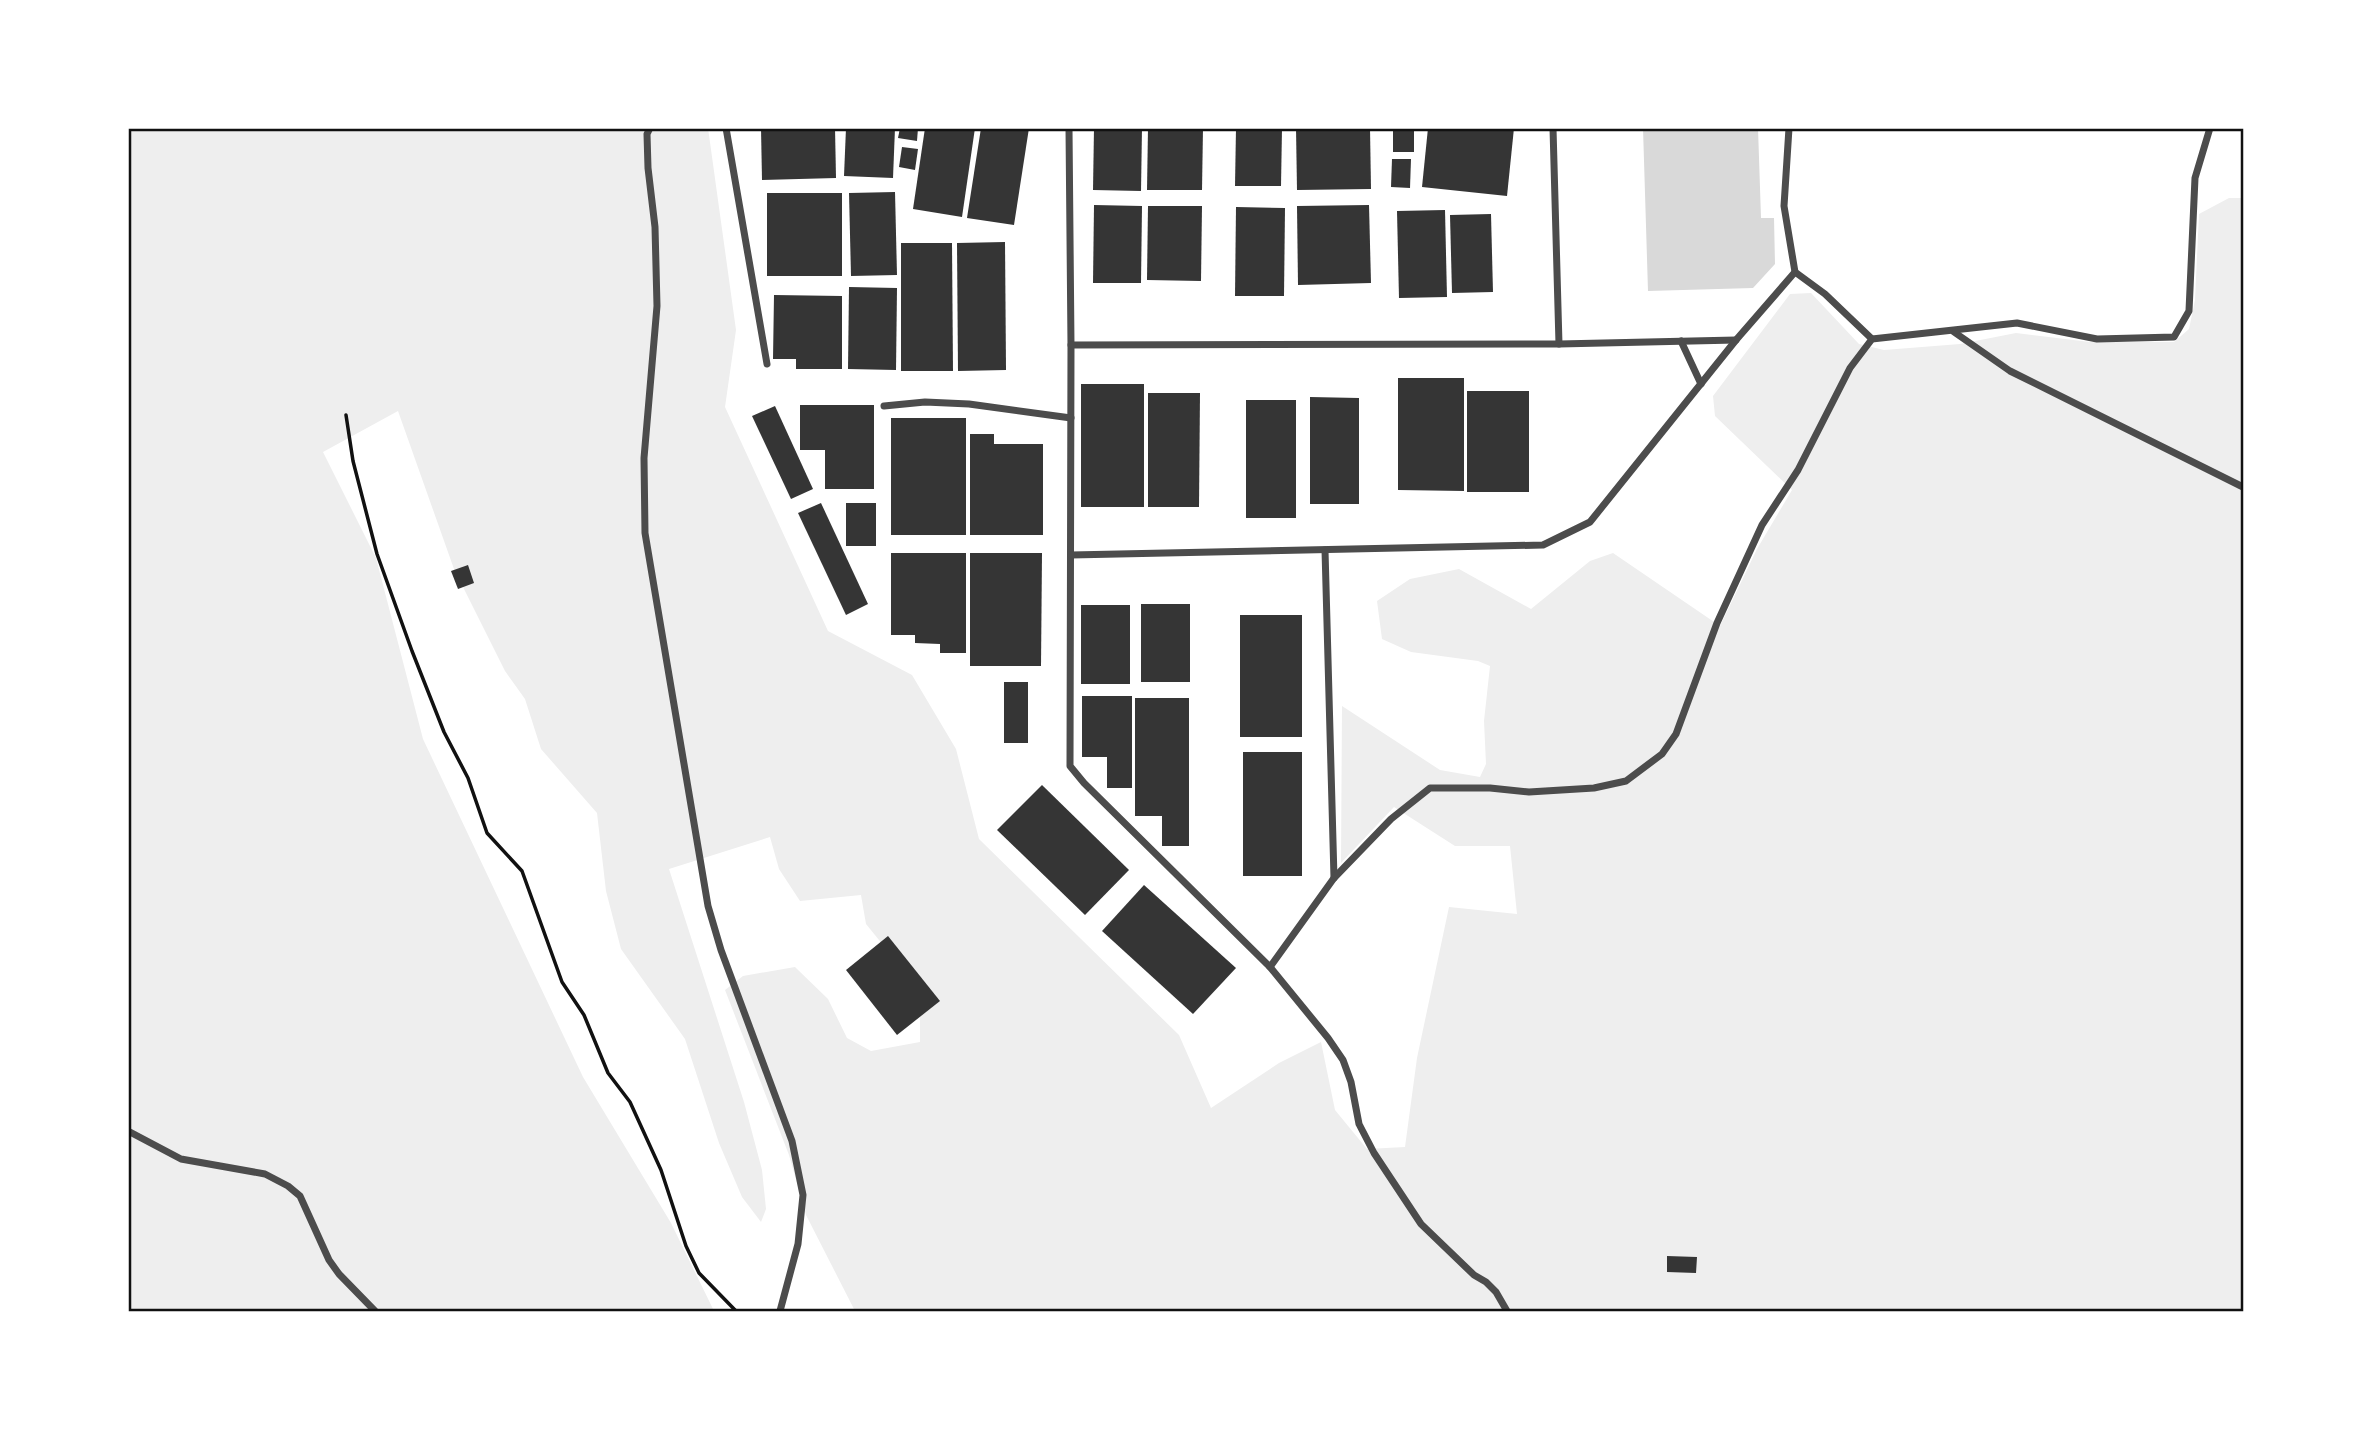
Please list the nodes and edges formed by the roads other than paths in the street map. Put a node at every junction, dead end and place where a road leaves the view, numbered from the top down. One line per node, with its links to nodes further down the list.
1 (650, 128): 25 (street)
2 (726, 128): 14 (street)
3 (1069, 128): 13 (street)
4 (1553, 128): 12 (street)
5 (1789, 128): 7 (street)
6 (2210, 128): 8 (street)
7 (1795, 272): 9 (street); 10 (street)
8 (1954, 332): 9 (street); 18 (street)
9 (1872, 339): 21 (street)
10 (1736, 340): 11 (street); 15 (street)
11 (1681, 341): 12 (street); 15 (street)
12 (1559, 344): 13 (street)
13 (1071, 345): 17 (street)
14 (766, 364)
15 (1701, 384): 19 (street)
16 (884, 406): 17 (street)
17 (1071, 418): 20 (street)
18 (2243, 487)
19 (1325, 550): 20 (street); 21 (street)
20 (1071, 555): 22 (street)
21 (1334, 878): 22 (street)
22 (1270, 967): 26 (street)
23 (128, 1131): 24 (street)
24 (375, 1311)
25 (780, 1311)
26 (1507, 1311)

